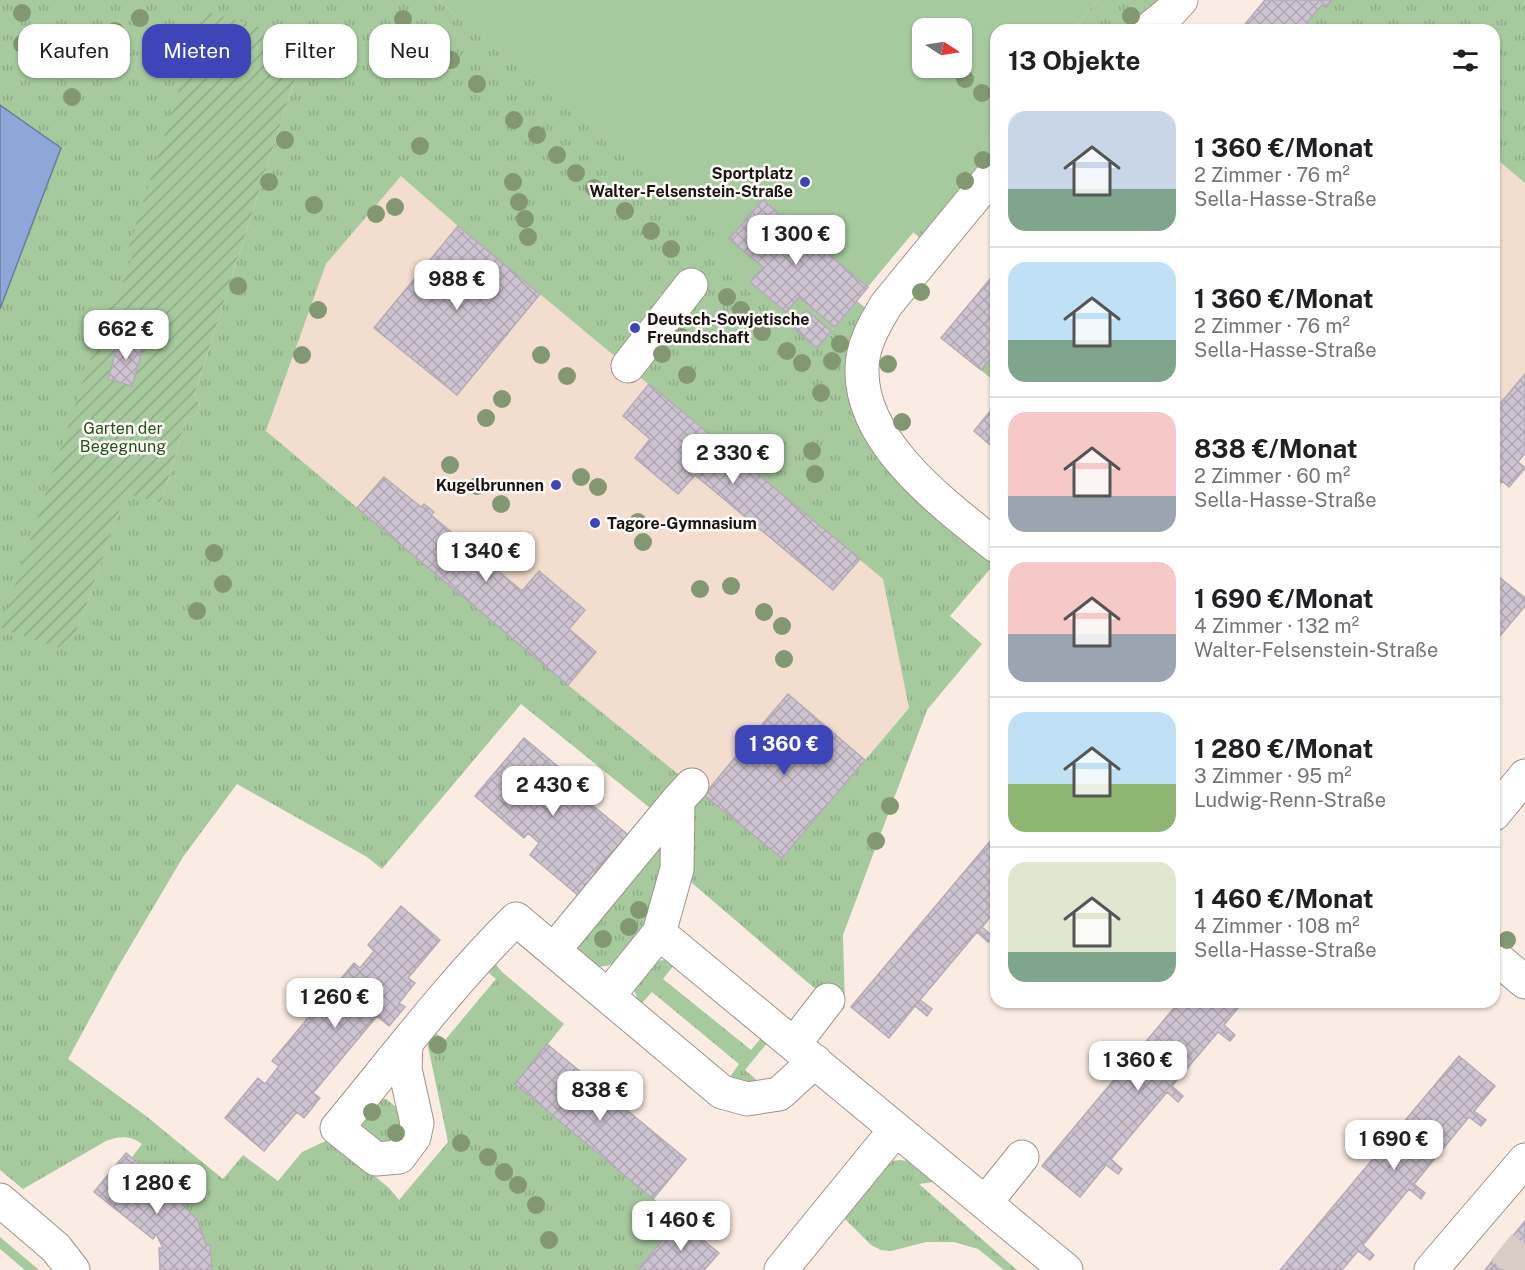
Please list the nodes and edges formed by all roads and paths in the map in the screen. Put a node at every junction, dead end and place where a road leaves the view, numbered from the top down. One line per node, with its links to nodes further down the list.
1 (1181, 0): 2 (street)
2 (1155, 24)
3 (990, 178): 6 (street)
4 (691, 285): 5 (street)
5 (628, 366)
6 (990, 541)
7 (1525, 777): 8 (street)
8 (1500, 807)
9 (659, 933): 10 (street); 13 (street); 16 (street)
10 (554, 950): 13 (street); 15 (street)
11 (1500, 962): 12 (street)
12 (1525, 982)
13 (608, 996): 16 (street)
14 (828, 1000): 16 (street)
15 (406, 1045)
16 (804, 1052): 17 (street)
17 (896, 1129): 21 (street); 23 (street)
18 (1022, 1157): 21 (street)
19 (1525, 1160): 25 (street)
20 (0, 1200): 22 (street)
21 (985, 1203): 24 (street)
22 (73, 1270)
23 (781, 1270)
24 (1066, 1270)
25 (1431, 1270)

